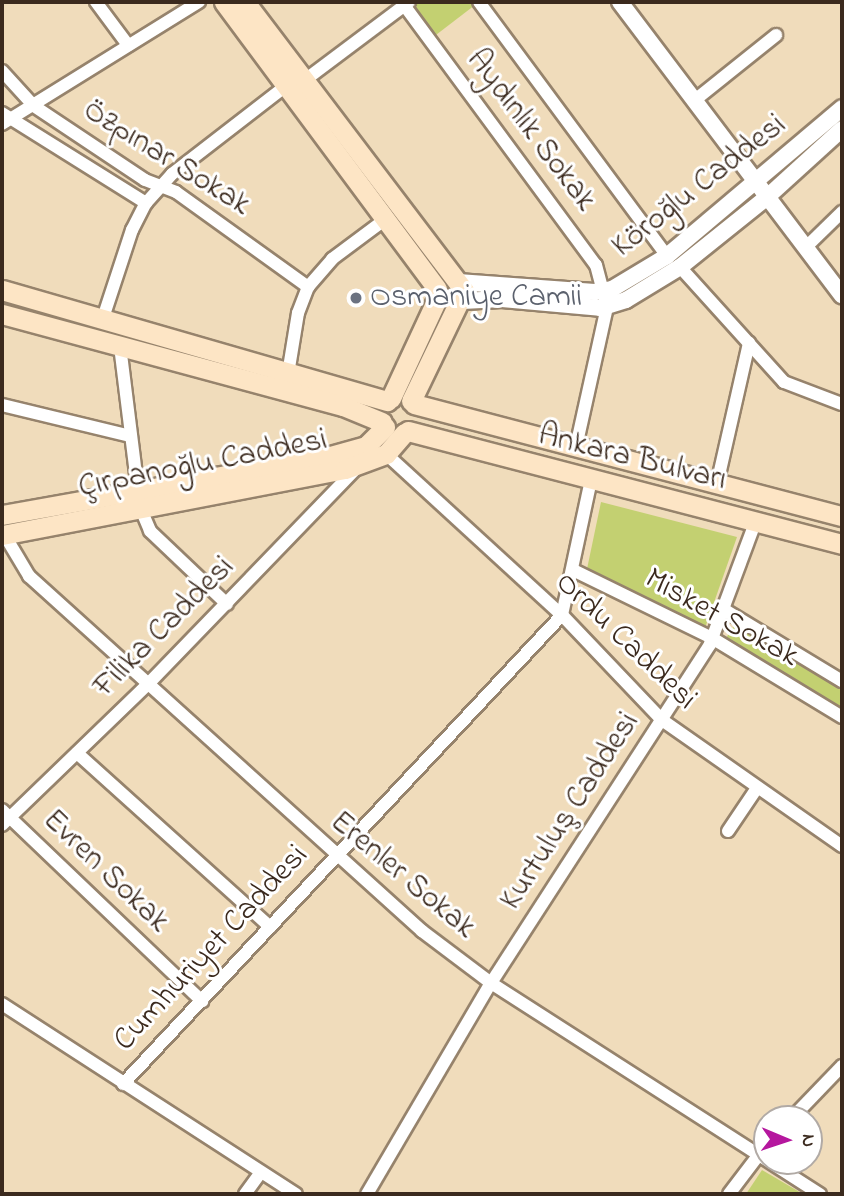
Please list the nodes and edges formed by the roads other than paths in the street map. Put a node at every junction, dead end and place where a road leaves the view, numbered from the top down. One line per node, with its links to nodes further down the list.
1 (96, 2): 9 (street)
2 (199, 2): 9 (street)
3 (224, 2): 11 (main road)
4 (245, 2): 11 (main road)
5 (479, 2): 24 (street)
6 (620, 2): 12 (street)
7 (407, 4): 11 (street); 30 (street, Aydınlık Sokak)
8 (776, 35): 12 (street)
9 (128, 45): 13 (street)
10 (2, 71): 13 (street, Özpınar Sokak)
11 (296, 83): 18 (street); 22 (main road); 28 (main road)
12 (695, 100): 17 (street)
13 (34, 106): 15 (street); 18 (street, Özpınar Sokak)
14 (842, 108): 17 (street, Köroğlu Caddesi)
15 (5, 119): 20 (street)
16 (842, 129): 19 (street, Köroğlu Caddesi)
17 (755, 183): 19 (street); 24 (street, Köroğlu Caddesi)
18 (160, 186): 20 (street); 26 (street, Özpınar Sokak)
19 (765, 200): 23 (street); 25 (street, Köroğlu Caddesi)
20 (146, 203): 32 (street)
21 (842, 212): 23 (street)
22 (387, 218): 26 (street); 28 (main road)
23 (805, 248): 29 (street)
24 (667, 256): 30 (street, Köroğlu Caddesi)
25 (680, 267): 30 (street, Köroğlu Caddesi); 33 (street)
26 (308, 287): 35 (street)
27 (2, 290): 32 (main road, Ankara Bulvarı)
28 (451, 293): 30 (street, Köroğlu Caddesi); 36 (main road); 37 (main road)
29 (842, 296)
30 (606, 300): 43 (street)
31 (2, 314): 34 (main road, Ankara Bulvarı)
32 (103, 318): 35 (main road, Ankara Bulvarı)
33 (749, 343): 38 (street); 47 (street)
34 (120, 346): 40 (main road, Ankara Bulvarı); 42 (street)
35 (288, 374): 36 (main road, Ankara Bulvarı)
36 (389, 400): 37 (main road, Ankara Bulvarı); 40 (main road)
37 (412, 403): 41 (main road); 43 (main road, Ankara Bulvarı)
38 (842, 404)
39 (2, 405): 42 (street)
40 (383, 425): 41 (main road, Ankara Bulvarı); 48 (main road, Çırpanoğlu Caddesi)
41 (406, 432): 44 (main road, Çırpanoğlu Caddesi); 46 (main road, Ankara Bulvarı)
42 (130, 436): 48 (street)
43 (576, 447): 47 (main road, Ankara Bulvarı)
44 (386, 454): 45 (main road, Çırpanoğlu Caddesi); 56 (street, Ordu Caddesi)
45 (362, 464): 48 (main road, Çırpanoğlu Caddesi); 54 (street, Filika Caddesi)
46 (592, 480): 50 (main road, Ankara Bulvarı); 53 (street, Cumhuriyet Caddesi)
47 (717, 484): 49 (main road, Ankara Bulvarı)
48 (139, 499): 51 (main road, Çırpanoğlu Caddesi); 54 (street)
49 (842, 516)
50 (756, 520): 52 (main road, Ankara Bulvarı); 55 (street, Kurtuluş Caddesi)
51 (3, 522): 59 (street, Erenler Sokak)
52 (842, 544)
53 (573, 570): 56 (street, Cumhuriyet Caddesi); 57 (street, Misket Sokak)
54 (227, 604): 59 (street, Filika Caddesi)
55 (723, 609): 57 (street, Kurtuluş Caddesi); 58 (street)
56 (562, 615): 61 (street, Ordu Caddesi); 67 (street, Cumhuriyet Caddesi)
57 (712, 638): 60 (street, Misket Sokak); 61 (street, Kurtuluş Caddesi)
58 (842, 681)
59 (150, 682): 62 (street, Filika Caddesi); 67 (street, Erenler Sokak)
60 (842, 717)
61 (662, 720): 63 (street, Ordu Caddesi); 69 (street, Kurtuluş Caddesi)
62 (77, 753): 64 (street, Filika Caddesi); 68 (street)
63 (757, 788): 65 (street); 66 (street, Ordu Caddesi)
64 (4, 818): 70 (street, Evren Sokak)
65 (728, 831)
66 (842, 846)
67 (334, 856): 68 (street, Cumhuriyet Caddesi); 69 (street, Erenler Sokak)
68 (270, 927): 70 (street, Cumhuriyet Caddesi)
69 (491, 983): 75 (street, Erenler Sokak); 81 (street, Kurtuluş Caddesi)
70 (202, 1001): 73 (street, Cumhuriyet Caddesi)
71 (2, 1004): 73 (street)
72 (842, 1066): 74 (street)
73 (123, 1084): 77 (street)
74 (804, 1105)
75 (753, 1153)
76 (753, 1159): 82 (street)
77 (261, 1172): 79 (street); 80 (street)
78 (789, 1175): 83 (street, Erenler Sokak)
79 (245, 1194)
80 (296, 1194)
81 (367, 1194)
82 (729, 1194)
83 (820, 1194)

